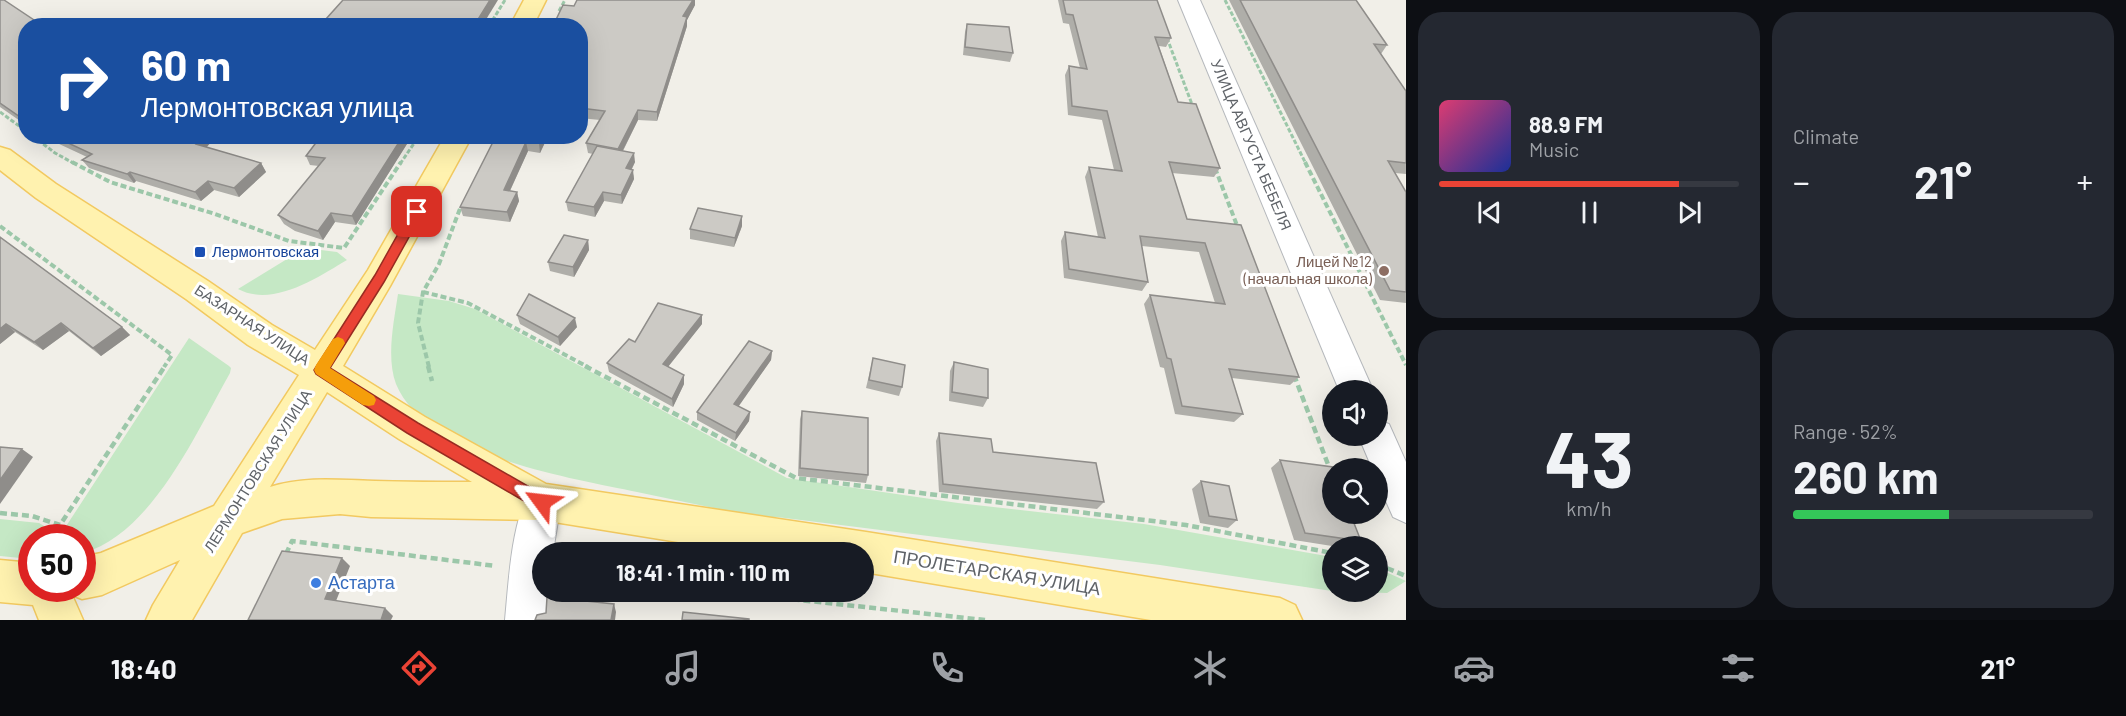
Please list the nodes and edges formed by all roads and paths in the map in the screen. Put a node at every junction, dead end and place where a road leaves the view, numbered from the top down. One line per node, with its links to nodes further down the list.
1 (505, 0): 5 (path)
2 (535, 0): 6 (main road)
3 (1189, 0): 23 (street, УЛИЦА АВГУСТА БЕБЕЛЯ)
4 (1225, 0): 21 (path)
5 (494, 18)
6 (525, 18)
7 (1166, 33): 8 (path)
8 (1194, 111)
9 (0, 112): 10 (path)
10 (18, 125)
11 (43, 144): 12 (path)
12 (414, 144)
13 (454, 144): 22 (main road, ЛЕРМОНТОВСКАЯ УЛИЦА)
14 (0, 156): 22 (main road, БАЗАРНАЯ УЛИЦА)
15 (1215, 166): 18 (path)
16 (466, 197): 19 (path)
17 (0, 226): 29 (path)
18 (1240, 232)
19 (423, 292): 24 (path); 31 (path)
20 (1290, 364): 26 (path)
21 (1406, 365)
22 (321, 370): 27 (main road, БАЗАРНАЯ УЛИЦА); 30 (main road, ЛЕРМОНТОВСКАЯ УЛИЦА)
23 (1352, 380)
24 (432, 381)
25 (1381, 446): 28 (street)
26 (1326, 458)
27 (542, 502): 30 (main road, ПРОЛЕТАРСКАЯ УЛИЦА); 34 (street); 45 (main road, ПРОЛЕТАРСКАЯ УЛИЦА)
28 (1406, 505)
29 (0, 513)
30 (228, 519): 35 (main road, ПРОЛЕТАРСКАЯ УЛИЦА); 42 (main road, ЛЕРМОНТОВСКАЯ УЛИЦА)
31 (1322, 551)
32 (283, 561): 34 (path)
33 (1388, 569): 36 (path)
34 (530, 570): 43 (street)
35 (96, 575)
36 (1406, 576)
37 (0, 582): 38 (main road)
38 (18, 583)
39 (53, 602): 41 (main road)
40 (818, 602): 44 (path)
41 (61, 620)
42 (168, 620)
43 (525, 620)
44 (986, 620)
45 (1280, 620)

